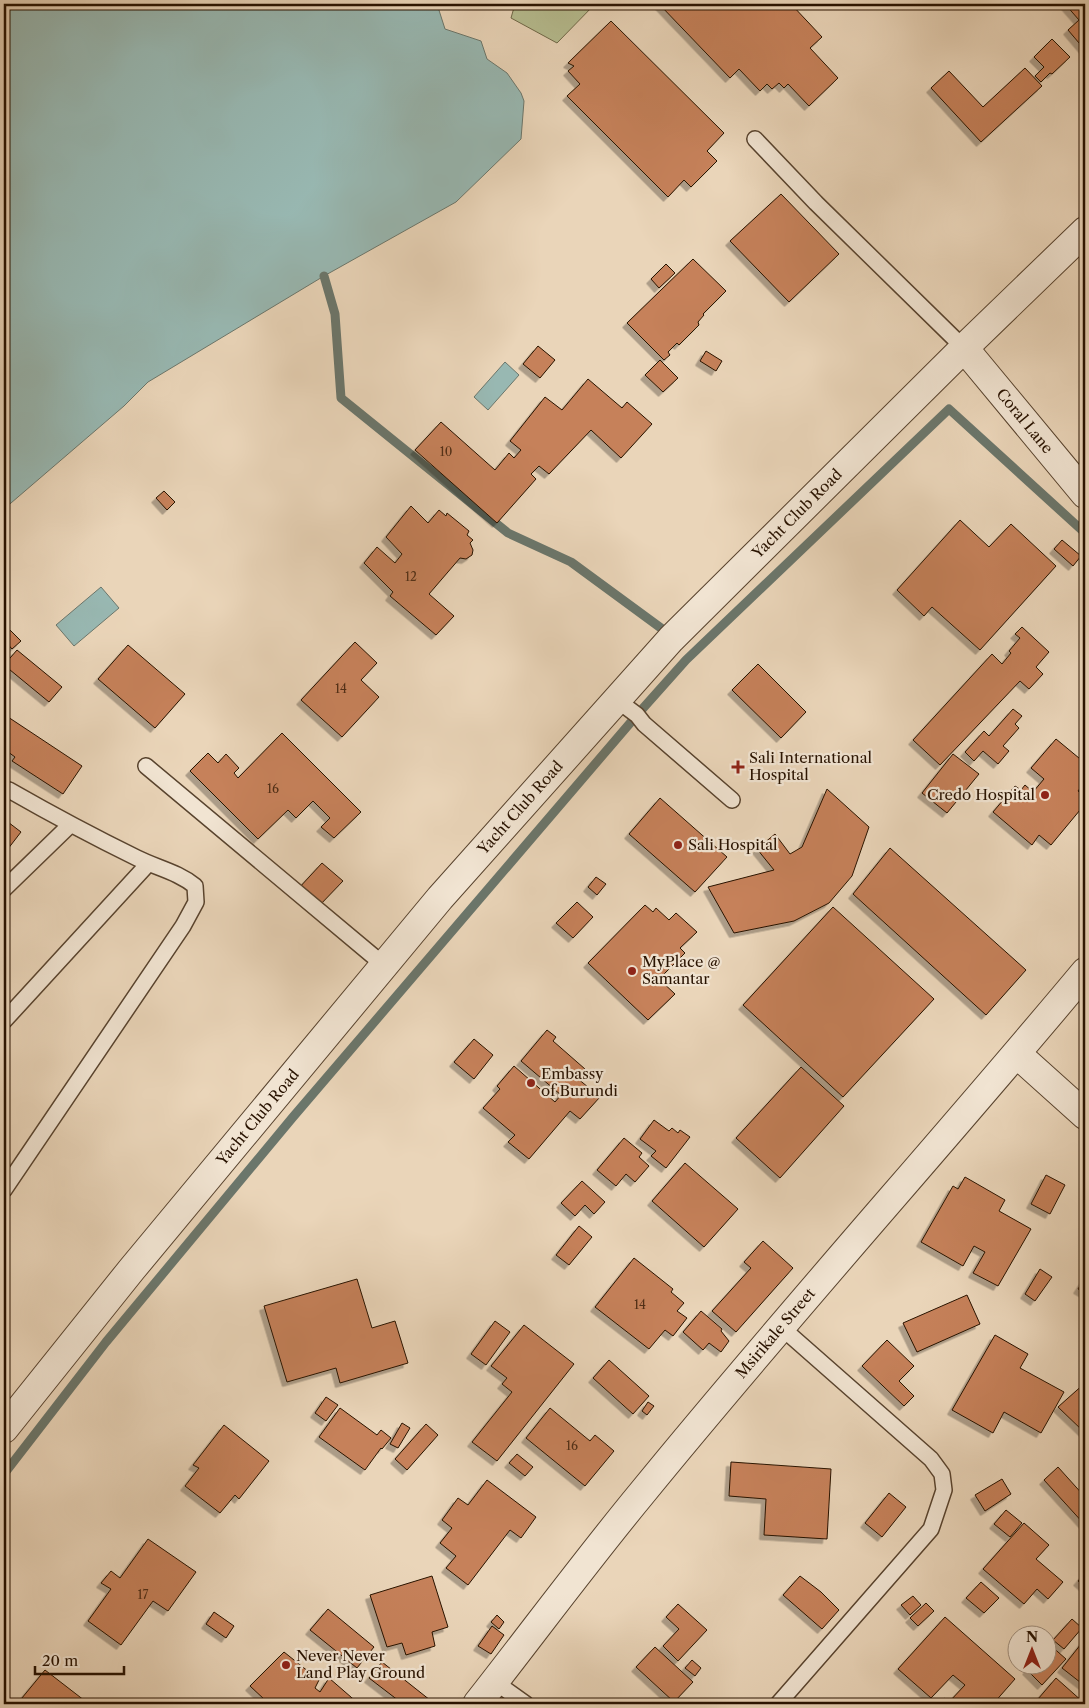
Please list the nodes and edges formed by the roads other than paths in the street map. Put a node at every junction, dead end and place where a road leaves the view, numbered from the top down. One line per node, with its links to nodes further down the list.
1 (755, 139): 3 (lane)
2 (1085, 231): 3 (street, Yacht Club Road)
3 (964, 348): 4 (street, Coral Lane); 5 (street, Yacht Club Road)
4 (1085, 494)
5 (617, 700): 8 (lane); 12 (street, Yacht Club Road)
6 (146, 766): 12 (lane)
7 (4, 789): 9 (lane)
8 (732, 800)
9 (70, 825): 10 (lane); 11 (lane)
10 (148, 864): 14 (lane); 17 (lane)
11 (4, 889)
12 (384, 966): 19 (street, Yacht Club Road)
13 (1085, 972): 15 (street, Msirikale Street)
14 (4, 1021)
15 (1017, 1054): 16 (street); 18 (street, Msirikale Street)
16 (1085, 1115)
17 (4, 1190)
18 (781, 1327): 20 (street, Msirikale Street); 23 (lane)
19 (4, 1429)
20 (495, 1682): 21 (street, Msirikale Street); 22 (lane)
21 (477, 1704)
22 (526, 1704)
23 (778, 1704)

